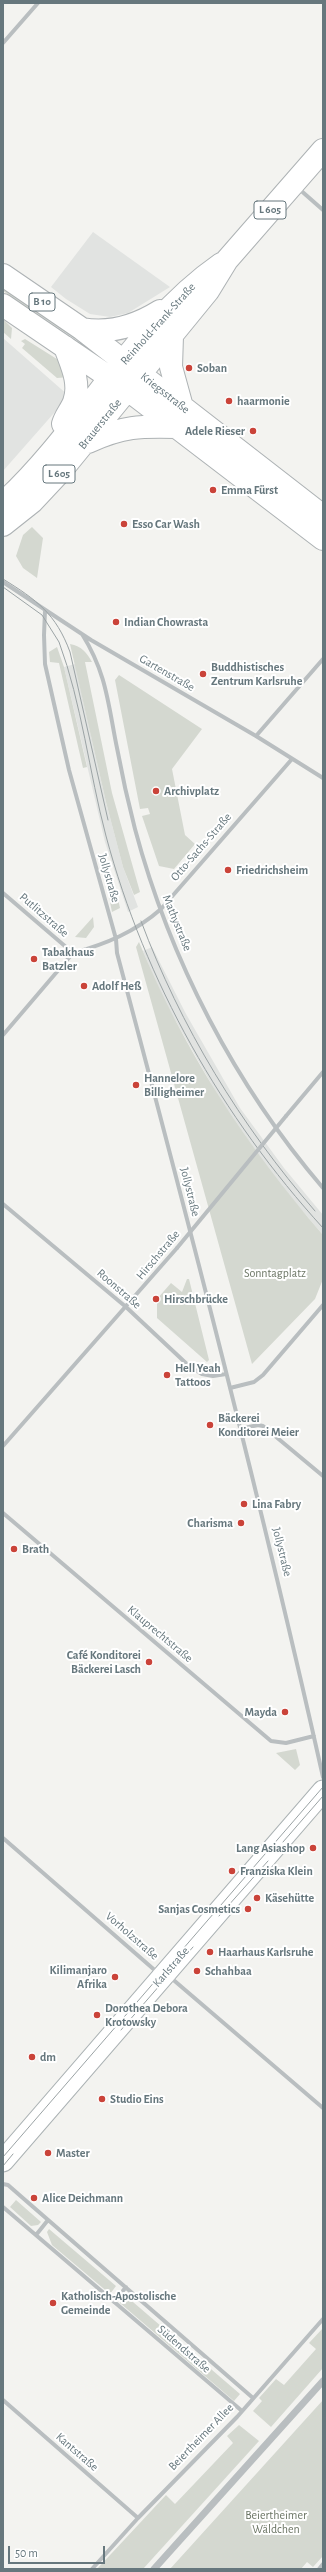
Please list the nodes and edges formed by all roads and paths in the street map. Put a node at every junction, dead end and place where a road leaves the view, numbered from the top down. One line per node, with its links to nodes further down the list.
1 (38, 3): 2 (street)
2 (3, 43)
3 (323, 150): 4 (main road, Reinhold-Frank-Straße / L 605)
4 (293, 184): 5 (street); 6 (main road, Reinhold-Frank-Straße / L 605)
5 (323, 210)
6 (227, 260): 8 (main road, Reinhold-Frank-Straße / L 605); 11 (main road, Reinhold-Frank-Straße / L 605)
7 (3, 275): 10 (main road, Kriegsstraße / B 10)
8 (175, 302): 10 (main road); 13 (main road, Reinhold-Frank-Straße / L 605)
9 (3, 305): 12 (main road, Kriegsstraße / B 10)
10 (82, 329): 13 (main road, Kriegsstraße / B 10)
11 (172, 336): 13 (main road, Reinhold-Frank-Straße / L 605); 14 (main road)
12 (65, 347): 13 (main road, Kriegsstraße / B 10); 15 (main road)
13 (126, 376): 14 (main road, Kriegsstraße / B 10); 15 (main road, Brauerstraße / L 605); 16 (main road, Brauerstraße / L 605)
14 (179, 417): 16 (main road); 18 (main road, Kriegsstraße / B 10); 20 (main road, Kriegsstraße / B 10)
15 (58, 443): 17 (main road, Brauerstraße / L 605)
16 (84, 444): 19 (main road, Brauerstraße / L 605)
17 (3, 503)
18 (323, 516)
19 (3, 525)
20 (323, 539)
21 (3, 582): 22 (street, Gartenstraße)
22 (45, 611): 23 (street, Gartenstraße); 30 (street, Jollystraße)
23 (82, 634): 25 (street, Gartenstraße); 29 (street, Mathystraße)
24 (323, 659): 25 (street)
25 (256, 736): 26 (street, Gartenstraße)
26 (292, 759): 27 (street, Gartenstraße); 29 (street, Otto-Sachs-Straße)
27 (323, 778)
28 (3, 893): 31 (street, Putlitzstraße)
29 (161, 909): 30 (street, Otto-Sachs-Straße); 34 (street, Mathystraße)
30 (116, 938): 31 (street, Putlitzstraße); 38 (street, Jollystraße)
31 (73, 953): 32 (street)
32 (3, 1035)
33 (323, 1072): 37 (street, Hirschstraße, bridge)
34 (323, 1188)
35 (4, 1206): 37 (street, Roonstraße)
36 (323, 1305): 39 (street)
37 (126, 1307): 38 (street, Roonstraße); 41 (street, Hirschstraße)
38 (226, 1374): 39 (street, Jollystraße)
39 (230, 1388): 40 (street, Jollystraße)
40 (240, 1429): 42 (street); 44 (street, Jollystraße)
41 (3, 1446)
42 (323, 1476)
43 (3, 1513): 44 (street, Klauprechtstraße)
44 (314, 1736): 45 (street, Jollystraße)
45 (323, 1777)
46 (323, 1792): 48 (main road, Karlstraße)
47 (3, 1838): 48 (street, Vorholzstraße)
48 (165, 1975): 49 (street, Vorholzstraße); 50 (main road, Karlstraße)
49 (323, 2108)
50 (3, 2161)
51 (3, 2184): 53 (street, Südendstraße)
52 (3, 2207): 54 (street, Südendstraße)
53 (48, 2220): 54 (street); 55 (street, Südendstraße)
54 (36, 2235): 56 (street, Südendstraße)
55 (126, 2287): 56 (street); 59 (street, Südendstraße)
56 (114, 2302): 61 (street, Südendstraße)
57 (323, 2318): 59 (street, Beiertheimer Allee)
58 (323, 2381): 65 (street)
59 (252, 2398): 61 (street, Beiertheimer Allee)
60 (3, 2400): 62 (street, Kantstraße)
61 (242, 2411): 62 (street, Beiertheimer Allee)
62 (138, 2518): 64 (street, Beiertheimer Allee)
63 (323, 2564): 66 (street)
64 (92, 2569)
65 (154, 2569)
66 (319, 2569)

